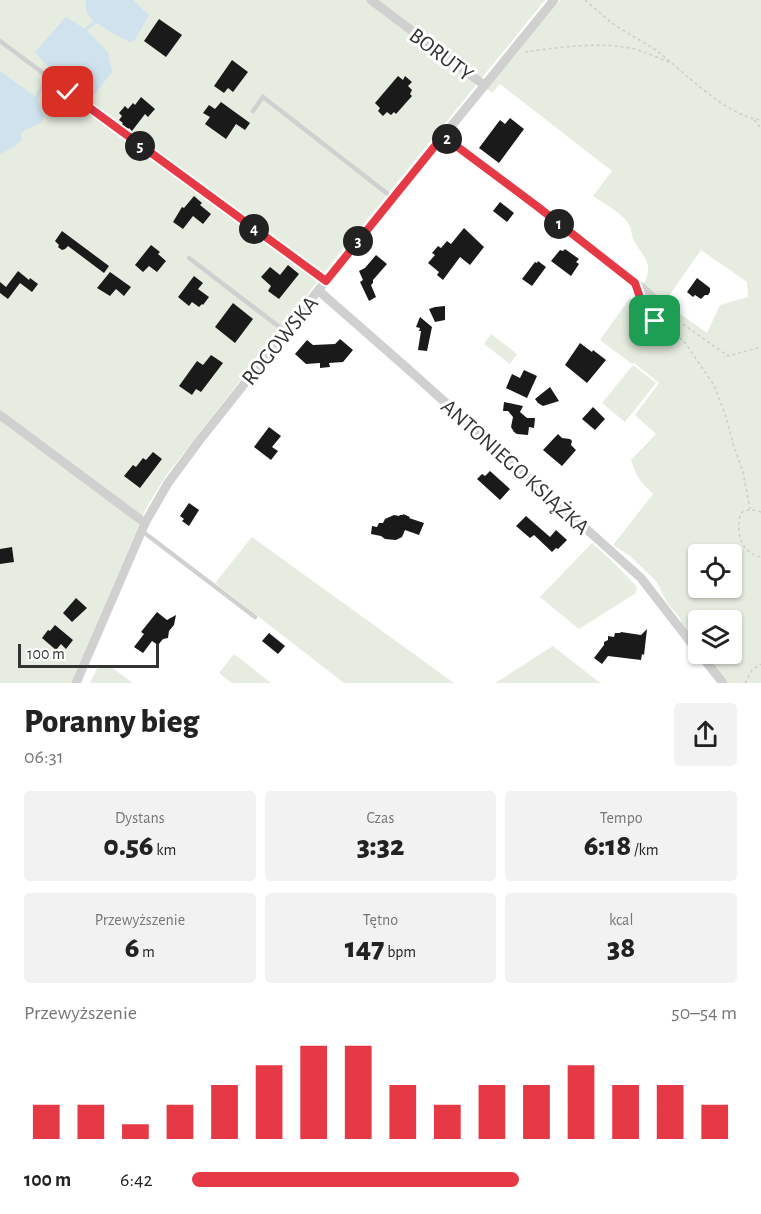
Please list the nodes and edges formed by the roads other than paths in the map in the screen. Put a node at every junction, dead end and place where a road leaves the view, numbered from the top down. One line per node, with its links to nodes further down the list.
1 (371, 0): 4 (street, BORUTY)
2 (554, 0): 4 (street, ROGOWSKA)
3 (0, 41): 9 (lane)
4 (484, 86): 6 (street, ROGOWSKA)
5 (253, 111): 7 (lane)
6 (443, 136): 7 (street, ROGOWSKA); 10 (street)
7 (393, 198): 9 (street, ROGOWSKA)
8 (189, 258): 12 (lane)
9 (326, 281): 11 (street, ROGOWSKA)
10 (635, 283): 10 (street)
11 (319, 291): 12 (street, ROGOWSKA); 16 (street, ANTONIEGO KSIĄŻKA)
12 (286, 332): 14 (street, ROGOWSKA)
13 (0, 415): 14 (street)
14 (143, 527): 15 (lane); 18 (street, ROGOWSKA)
15 (255, 617)
16 (688, 640)
17 (707, 664): 19 (street, ANTONIEGO KSIĄŻKA)
18 (76, 683)
19 (723, 683)

